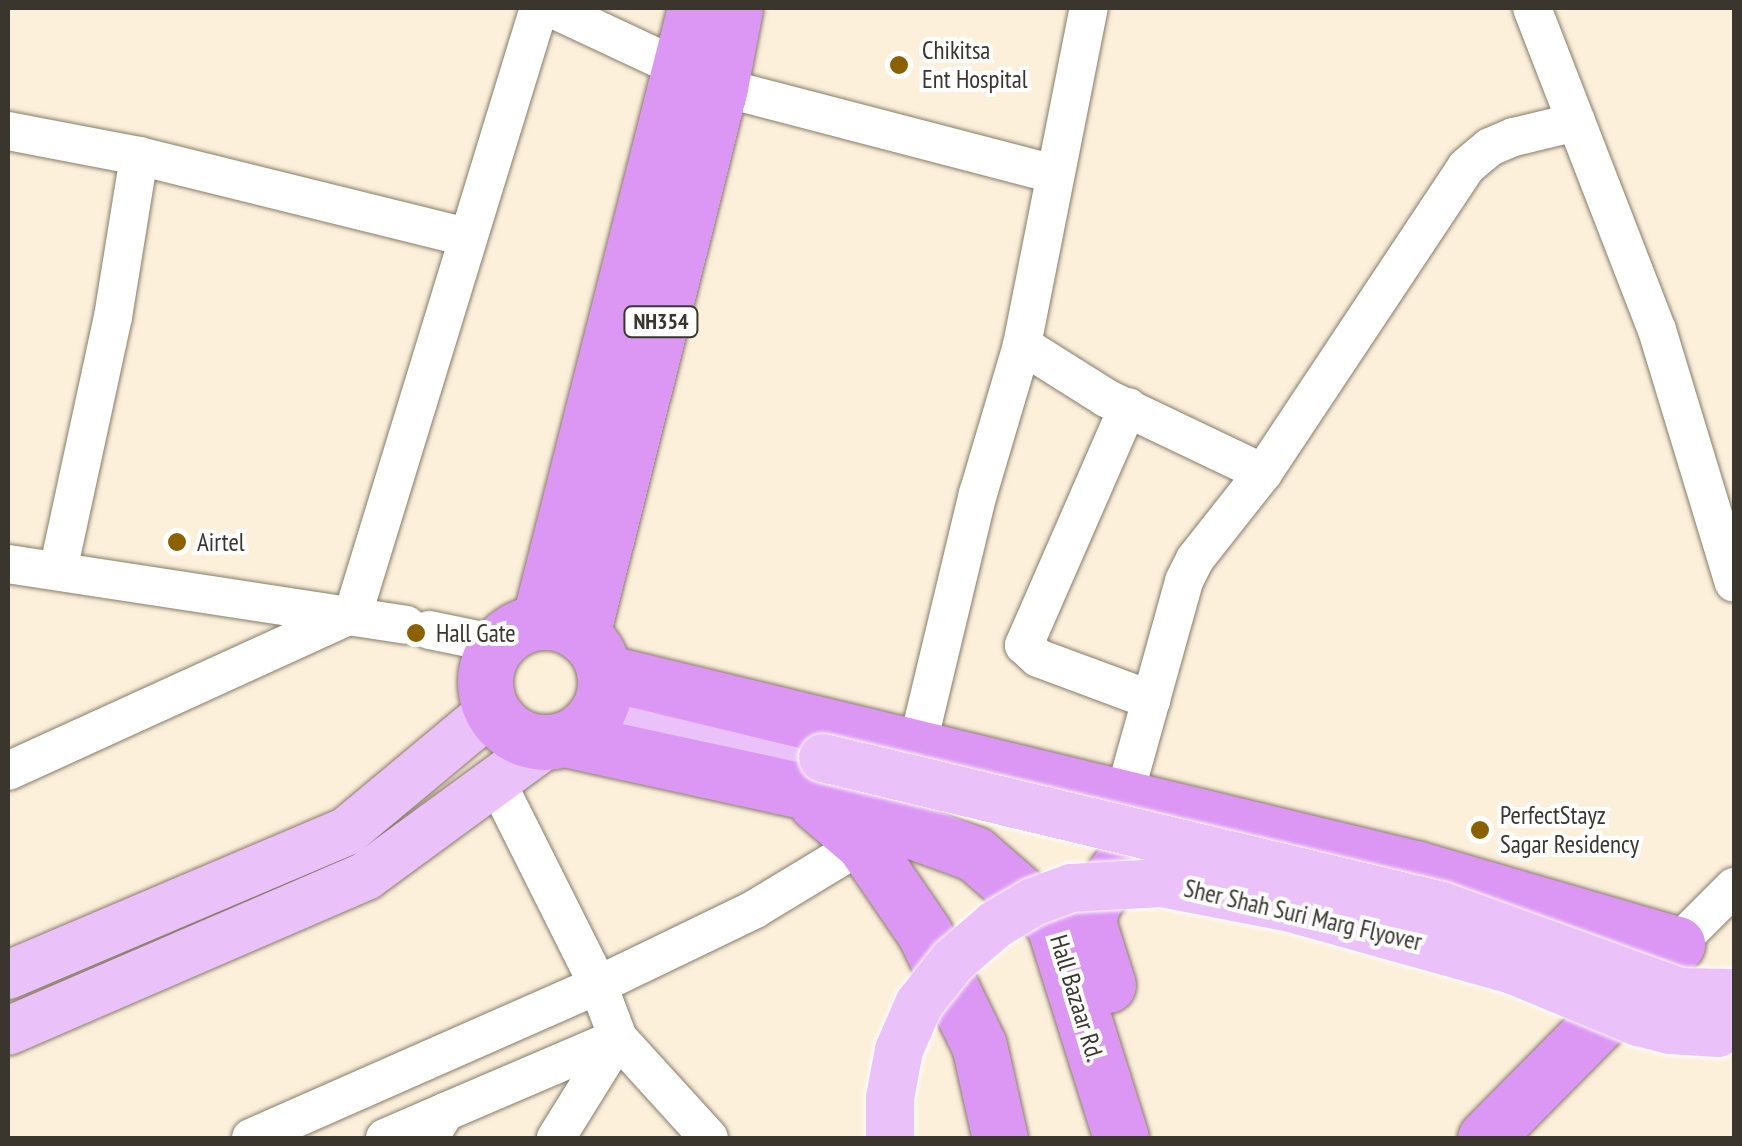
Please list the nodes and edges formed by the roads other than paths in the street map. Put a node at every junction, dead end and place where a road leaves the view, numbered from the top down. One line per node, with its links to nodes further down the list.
1 (539, 8): 12 (street)
2 (551, 8): 7 (street)
3 (695, 8): 7 (highway, NH354)
4 (735, 8): 7 (highway, NH354)
5 (1090, 8): 11 (street)
6 (1532, 8): 8 (street)
7 (700, 78): 11 (street); 20 (highway, NH354)
8 (1576, 122): 15 (street); 18 (street)
9 (8, 132): 10 (street)
10 (140, 156): 12 (street); 17 (street)
11 (1055, 174): 13 (street)
12 (467, 237): 19 (street)
13 (1022, 345): 14 (street); 23 (street)
14 (1128, 407): 15 (street); 21 (street)
15 (1263, 474): 21 (street)
16 (8, 564): 17 (street)
17 (58, 571): 19 (street)
18 (1734, 583)
19 (353, 614): 20 (street); 24 (street)
20 (562, 680): 22 (highway); 23 (highway); 25 (highway, Hall Bazaar Rd.); 26 (main road)
21 (1151, 700): 27 (street)
22 (492, 710): 31 (main road)
23 (918, 749): 27 (highway); 28 (street)
24 (8, 771)
25 (812, 774): 28 (highway, Hall Bazaar Rd.); 33 (main road, Sher Shah Suri Marg Flyover, bridge)
26 (496, 781): 32 (street); 34 (main road)
27 (1142, 805): 30 (highway); 45 (highway)
28 (881, 833): 32 (street); 43 (highway); 44 (highway, Hall Bazaar Rd.)
29 (1734, 887): 30 (street)
30 (1678, 944): 46 (highway)
31 (8, 975)
32 (598, 985): 36 (street); 38 (street)
33 (1734, 993)
34 (8, 1031)
35 (1734, 1034): 42 (main road, Sher Shah Suri Marg Flyover, bridge)
36 (618, 1038): 37 (street); 40 (street); 41 (street)
37 (438, 1125): 39 (street)
38 (250, 1138)
39 (385, 1138)
40 (556, 1138)
41 (710, 1138)
42 (890, 1138)
43 (1000, 1138)
44 (1121, 1138)
45 (1158, 1138)
46 (1485, 1138)

